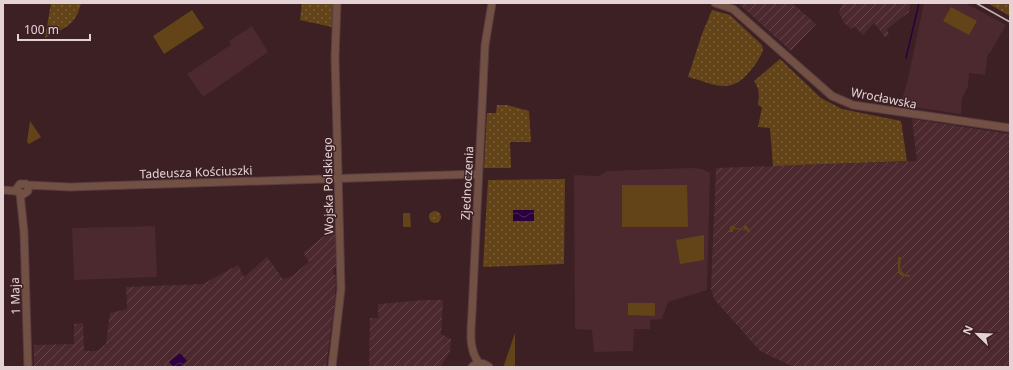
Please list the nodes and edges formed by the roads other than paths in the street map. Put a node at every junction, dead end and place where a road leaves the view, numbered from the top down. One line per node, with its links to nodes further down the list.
1 (337, 3): 6 (street, Wojska Polskiego)
2 (492, 3): 5 (street, Zjednoczenia)
3 (715, 3): 4 (street, Wrocławska)
4 (1010, 128)
5 (478, 174): 6 (street, Tadeusza Kościuszki); 9 (street, Zjednoczenia)
6 (339, 179): 8 (street, Tadeusza Kościuszki); 11 (street, Wojska Polskiego)
7 (3, 189): 8 (street, Tadeusza Kościuszki)
8 (23, 190): 10 (street, 1 Maja)
9 (479, 363): 12 (street); 13 (street)
10 (28, 367)
11 (332, 367)
12 (472, 367)
13 (489, 367)

